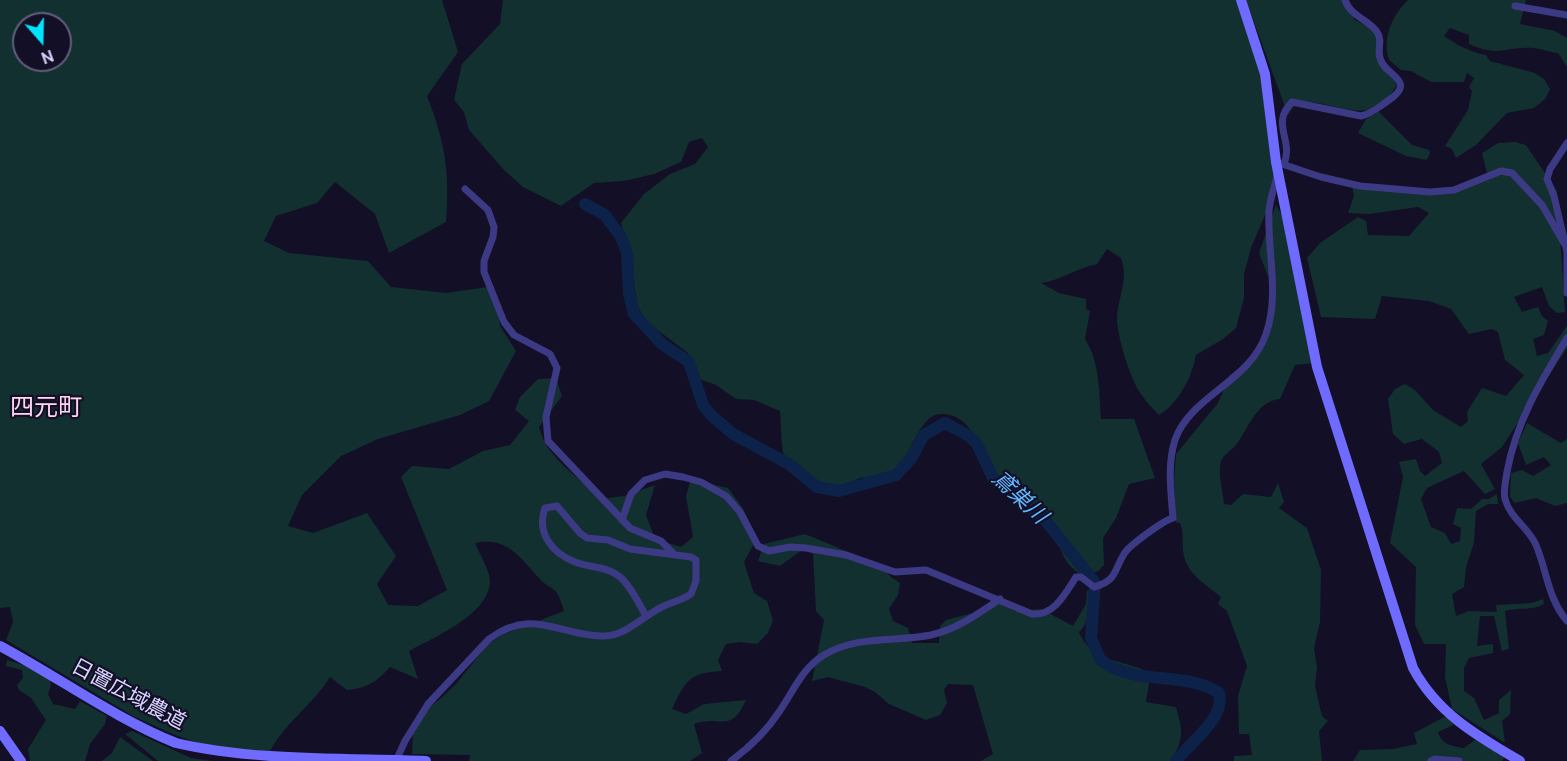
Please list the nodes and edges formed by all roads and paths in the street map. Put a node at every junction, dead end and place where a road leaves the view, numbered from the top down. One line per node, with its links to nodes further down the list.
1 (1240, 0): 6 (street)
2 (1345, 0): 6 (street)
3 (1515, 6): 4 (street)
4 (1567, 15)
5 (1567, 142): 8 (street)
6 (1280, 163): 8 (street); 13 (street); 24 (street)
7 (465, 189): 11 (street)
8 (1564, 243): 9 (street)
9 (1567, 293)
10 (1567, 338): 15 (street)
11 (622, 520): 12 (street); 13 (street)
12 (675, 555): 14 (street); 14 (street)
13 (1000, 599): 21 (street)
14 (646, 616): 18 (street)
15 (1567, 621)
16 (0, 646): 18 (street, 日置広域農道)
17 (0, 731): 19 (street)
18 (396, 760): 20 (street, 日置広域農道)
19 (21, 761)
20 (426, 761)
21 (731, 761)
22 (1431, 761): 23 (street)
23 (1460, 761)
24 (1520, 761)

